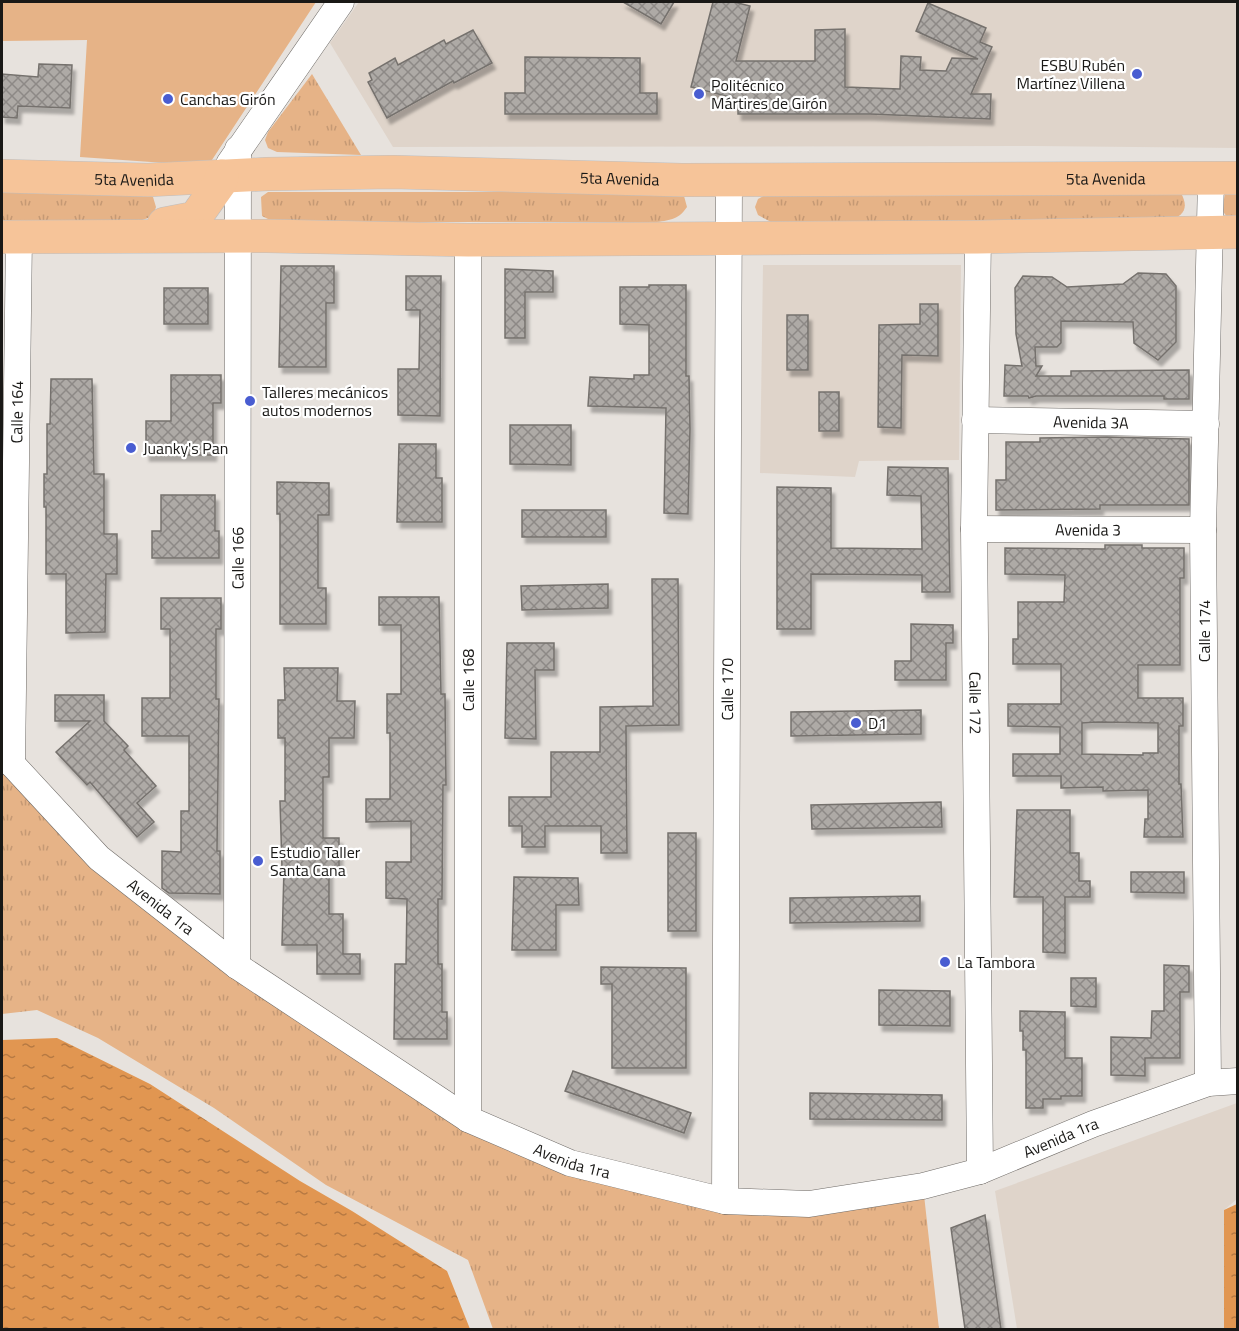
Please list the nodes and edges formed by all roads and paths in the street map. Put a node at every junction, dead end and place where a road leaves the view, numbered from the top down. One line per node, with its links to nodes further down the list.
1 (341, 2): 2 (street)
2 (233, 167): 5 (highway, 5ta Avenida); 6 (highway, 5ta Avenida); 7 (highway); 9 (street, Calle 166)
3 (2, 176): 5 (highway, 5ta Avenida)
4 (1224, 179): 6 (highway, 5ta Avenida); 8 (street, Calle 174)
5 (151, 180): 7 (highway)
6 (729, 180): 11 (street, Calle 170)
7 (157, 230): 9 (highway); 10 (highway)
8 (1224, 232): 12 (highway); 15 (street, Calle 174)
9 (237, 236): 13 (highway); 19 (street, Calle 166)
10 (10, 237): 18 (street, Calle 164)
11 (729, 237): 12 (highway); 13 (highway); 24 (street, Calle 170)
12 (978, 237): 14 (street, Calle 172)
13 (468, 240): 22 (street, Calle 168)
14 (975, 420): 15 (street, Avenida 3A); 16 (street, Calle 172)
15 (1206, 424): 17 (street, Calle 174)
16 (974, 529): 17 (street, Avenida 3); 23 (street, Calle 172)
17 (1203, 530): 21 (street, Calle 174)
18 (7, 757): 19 (street, Avenida 1ra)
19 (237, 966): 22 (street, Avenida 1ra)
20 (1238, 1081): 21 (street, Avenida 1ra)
21 (1208, 1083): 23 (street, Avenida 1ra)
22 (468, 1119): 24 (street, Avenida 1ra)
23 (980, 1171): 24 (street, Avenida 1ra)
24 (725, 1201)

